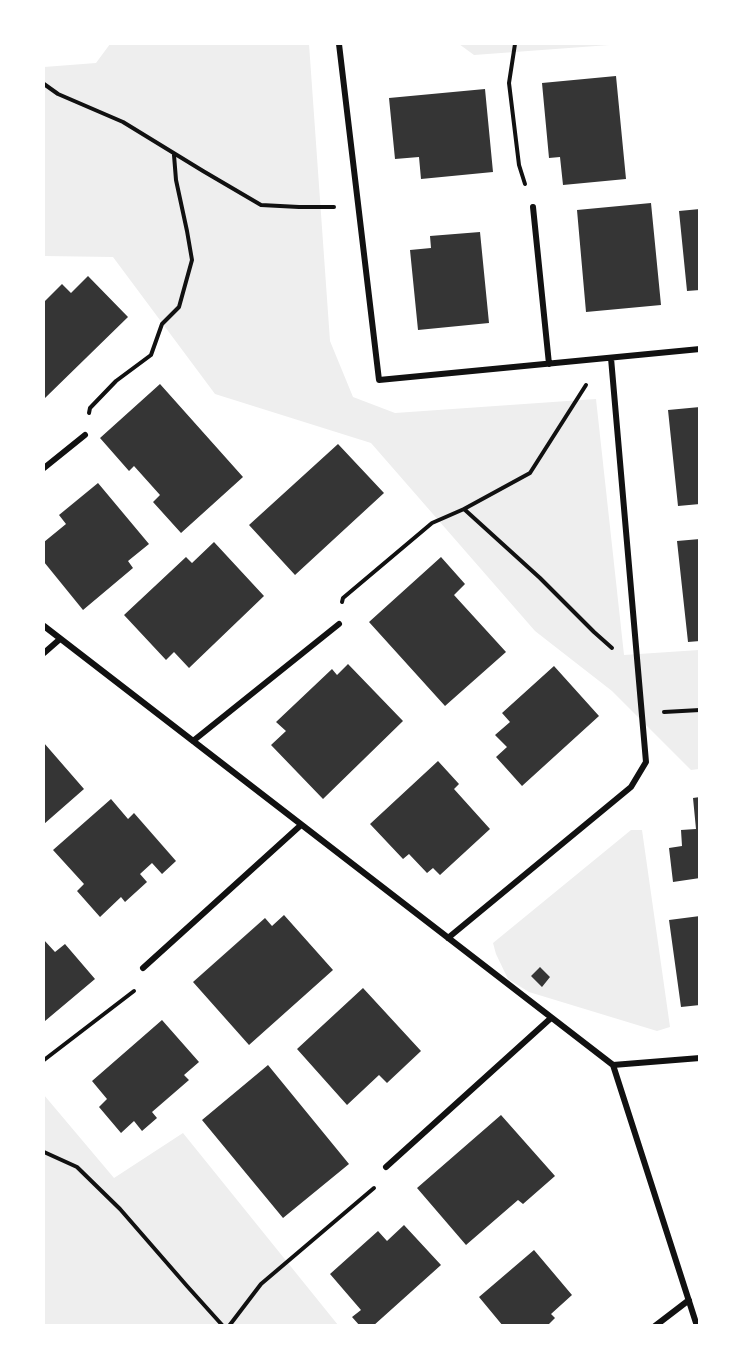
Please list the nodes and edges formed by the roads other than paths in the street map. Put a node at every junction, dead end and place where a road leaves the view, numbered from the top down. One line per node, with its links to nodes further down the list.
1 (339, 44): 5 (street)
2 (533, 207): 5 (street)
3 (699, 349): 4 (street)
4 (611, 358): 5 (street); 14 (street)
5 (549, 364)
6 (85, 435): 7 (street)
7 (44, 468)
8 (339, 624): 12 (street)
9 (44, 626): 10 (street)
10 (60, 639): 11 (street); 12 (street)
11 (44, 653)
12 (193, 741): 13 (street)
13 (301, 825): 14 (street); 15 (street)
14 (448, 938): 16 (street)
15 (143, 968)
16 (551, 1018): 18 (street); 19 (street)
17 (699, 1058): 18 (street)
18 (613, 1065): 20 (street)
19 (386, 1167)
20 (689, 1300): 21 (street); 22 (street)
21 (655, 1326)
22 (697, 1326)

